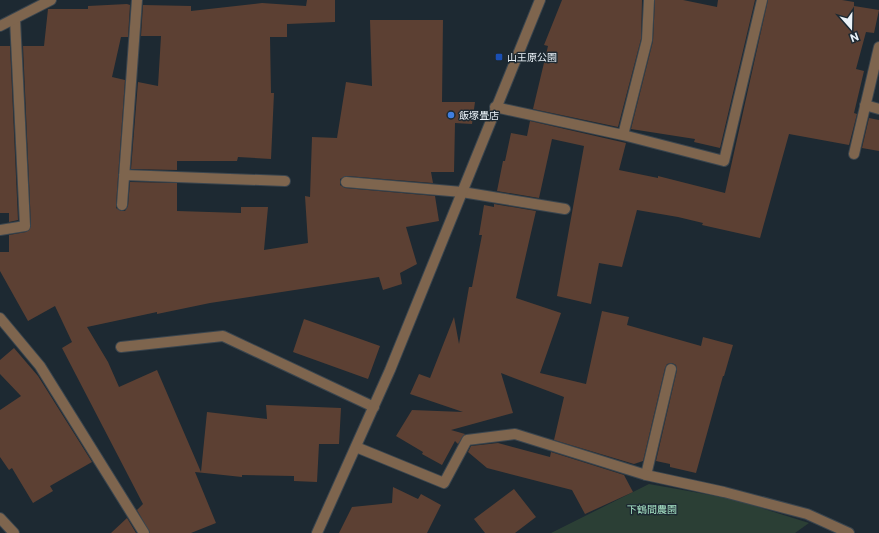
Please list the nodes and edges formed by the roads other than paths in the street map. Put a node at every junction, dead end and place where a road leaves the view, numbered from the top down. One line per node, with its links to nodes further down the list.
1 (51, 0): 6 (street)
2 (137, 0): 14 (street)
3 (540, 0): 10 (street)
4 (649, 0): 12 (street)
5 (762, 0): 12 (street)
6 (15, 19): 7 (street); 20 (street)
7 (0, 26)
8 (879, 47): 9 (street)
9 (865, 105): 11 (street); 13 (street)
10 (495, 108): 12 (street); 17 (street)
11 (879, 109)
12 (623, 134)
13 (854, 154)
14 (124, 175): 15 (street); 18 (street)
15 (285, 181)
16 (346, 182): 17 (street)
17 (462, 192): 19 (street); 24 (street)
18 (122, 205)
19 (565, 209)
20 (0, 230)
21 (0, 318): 29 (street)
22 (122, 347): 24 (street)
23 (671, 369): 26 (street)
24 (374, 407): 25 (street)
25 (356, 447): 26 (street); 30 (street)
26 (646, 475): 31 (street)
27 (0, 518): 28 (street)
28 (14, 533)
29 (144, 533)
30 (317, 533)
31 (848, 533)

